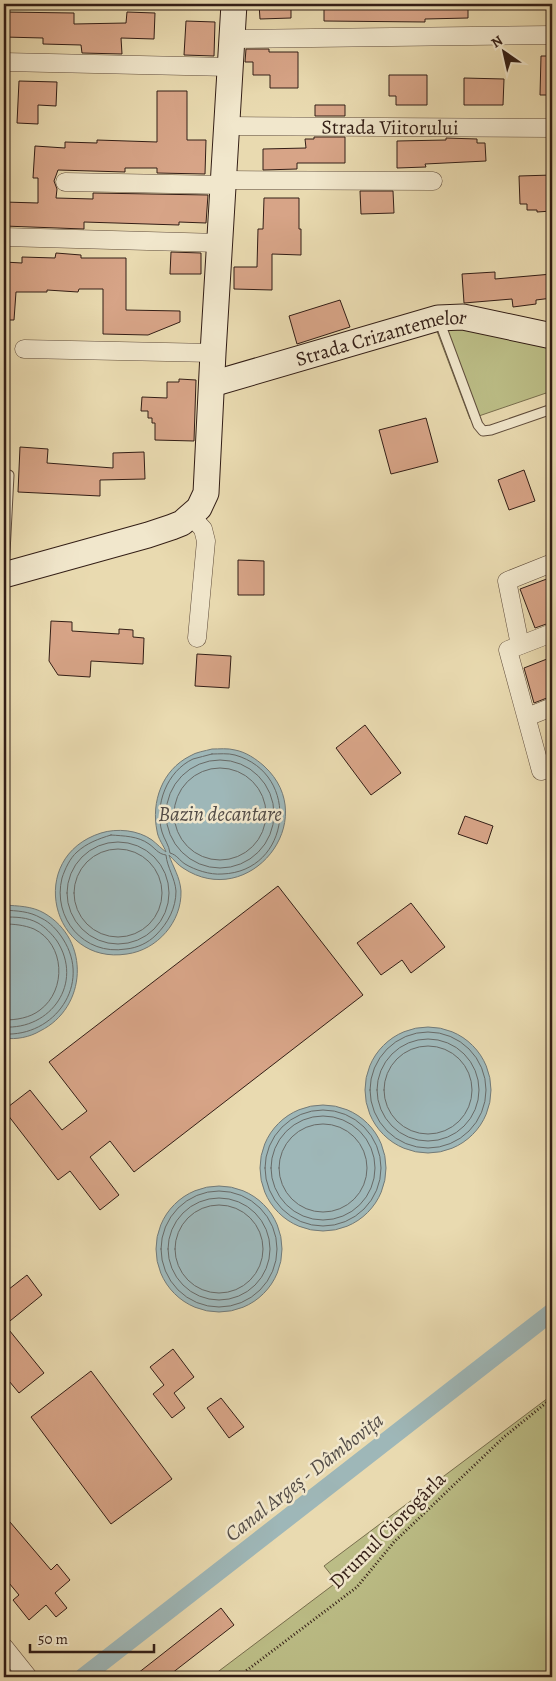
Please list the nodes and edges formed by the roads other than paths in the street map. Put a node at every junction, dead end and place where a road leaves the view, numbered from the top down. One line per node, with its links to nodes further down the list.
1 (234, 4): 3 (street)
2 (552, 35): 3 (street)
3 (232, 39): 5 (street)
4 (4, 62): 5 (street)
5 (230, 67): 6 (street)
6 (228, 126): 7 (street, Strada Viitorului); 10 (street)
7 (552, 128)
8 (433, 181): 10 (street)
9 (65, 182): 10 (street)
10 (224, 183): 12 (street)
11 (4, 237): 12 (street)
12 (220, 243): 16 (street)
13 (438, 318): 14 (street, Strada Crizantemelor); 17 (street, Strada Crizantemelor); 18 (lane)
14 (552, 336)
15 (24, 349): 16 (street)
16 (213, 353): 17 (street)
17 (212, 384): 20 (street)
18 (552, 409)
19 (9, 475): 22 (lane)
20 (191, 516): 22 (street); 24 (street)
21 (552, 563): 25 (street)
22 (4, 575)
23 (552, 633): 25 (street)
24 (197, 638)
25 (520, 645): 27 (street)
26 (552, 707): 27 (street)
27 (527, 717): 28 (street)
28 (552, 767)
29 (4, 1646): 30 (street)
30 (28, 1677)

